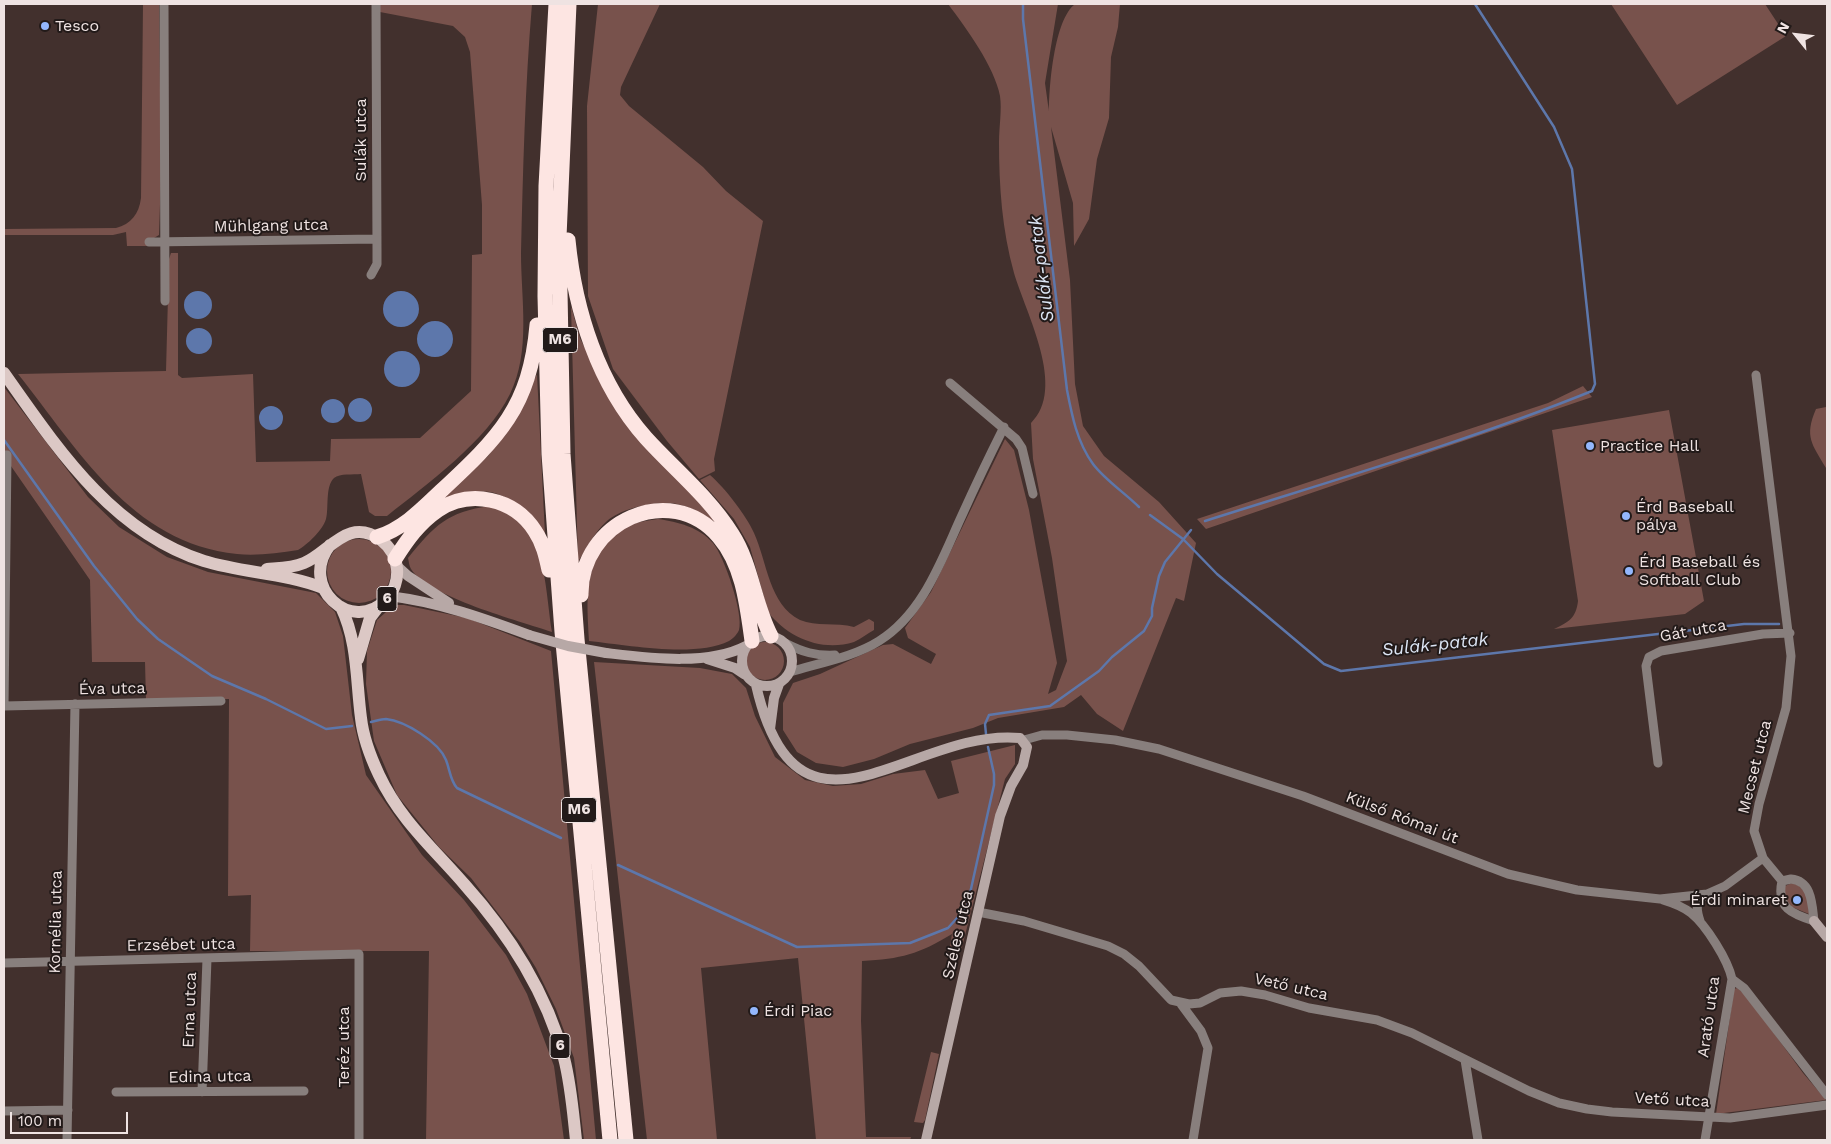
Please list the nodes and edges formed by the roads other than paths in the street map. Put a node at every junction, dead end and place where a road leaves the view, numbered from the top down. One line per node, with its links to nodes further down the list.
1 (164, 4): 9 (street)
2 (376, 4): 7 (street, Sulák utca)
3 (556, 4): 6 (highway, M6)
4 (569, 4): 5 (highway, M6)
5 (562, 135): 29 (highway, M6); 30 (highway)
6 (546, 233): 18 (highway); 27 (highway, M6)
7 (377, 239): 9 (street, Mühlgang utca); 10 (street, Sulák utca)
8 (149, 242): 9 (street, Mühlgang utca)
9 (165, 242): 11 (street)
10 (371, 275)
11 (165, 301)
12 (4, 373): 21 (main road)
13 (1756, 375): 28 (street, Mecset utca)
14 (950, 383): 15 (street)
15 (1004, 427): 17 (street); 32 (street)
16 (5, 455): 41 (street)
17 (1033, 494)
18 (377, 537): 19 (main road); 20 (main road)
19 (330, 545): 21 (main road); 22 (main road)
20 (396, 562): 23 (main road, 6); 26 (street); 27 (highway)
21 (249, 570): 22 (main road)
22 (323, 588): 25 (main road, 6)
23 (389, 596): 24 (main road, 6); 26 (street)
24 (379, 605): 25 (main road, 6); 34 (main road, 6)
25 (341, 607): 34 (main road, 6)
26 (466, 612): 33 (street, bridge)
27 (562, 632): 71 (highway, M6)
28 (1790, 633): 44 (street, Gát utca); 45 (street, Mecset utca)
29 (577, 638): 31 (highway); 72 (highway, M6)
30 (778, 640): 31 (street); 32 (street); 35 (street)
31 (749, 643): 33 (street); 36 (street)
32 (845, 654): 35 (street)
33 (704, 658): 36 (street)
34 (357, 666): 70 (main road, 6)
35 (790, 672): 37 (street)
36 (745, 675): 38 (street)
37 (780, 684): 38 (street); 42 (street)
38 (756, 685): 42 (street)
39 (221, 702): 40 (street, Éva utca)
40 (76, 704): 41 (street, Éva utca); 55 (street, Kornélia utca)
41 (4, 706)
42 (770, 730): 43 (street)
43 (1024, 740): 48 (street, Külső Római út); 49 (street, Széles utca)
44 (1658, 763)
45 (1763, 858): 46 (street, Mecset utca); 47 (street, Külső Római út)
46 (1782, 881): 51 (street); 51 (street)
47 (1707, 894): 48 (street, Külső Római út); 50 (street)
48 (1660, 899): 50 (street, Arató utca)
49 (978, 912): 58 (street); 73 (street, Széles utca)
50 (1700, 921): 57 (street, Arató utca)
51 (1814, 921): 52 (street)
52 (1827, 937)
53 (359, 954): 54 (street, Erzsébet utca); 69 (street, Teréz utca)
54 (207, 959): 55 (street, Erzsébet utca); 62 (street, Erna utca)
55 (70, 962): 56 (street, Erzsébet utca); 65 (street, Kornélia utca)
56 (4, 963)
57 (1732, 979): 63 (street); 67 (street, Arató utca)
58 (1181, 1004): 59 (street, Vető utca); 74 (street)
59 (1465, 1060): 67 (street, Vető utca); 75 (street)
60 (304, 1091): 62 (street, Edina utca)
61 (116, 1092): 62 (street, Edina utca)
62 (202, 1092)
63 (1827, 1095)
64 (1827, 1105): 67 (street, Vető utca)
65 (68, 1110): 66 (street); 68 (street, Kornélia utca)
66 (4, 1111)
67 (1709, 1117): 76 (street, Arató utca)
68 (67, 1140)
69 (359, 1140)
70 (576, 1140)
71 (610, 1140)
72 (626, 1140)
73 (926, 1140)
74 (1193, 1140)
75 (1478, 1140)
76 (1704, 1140)

